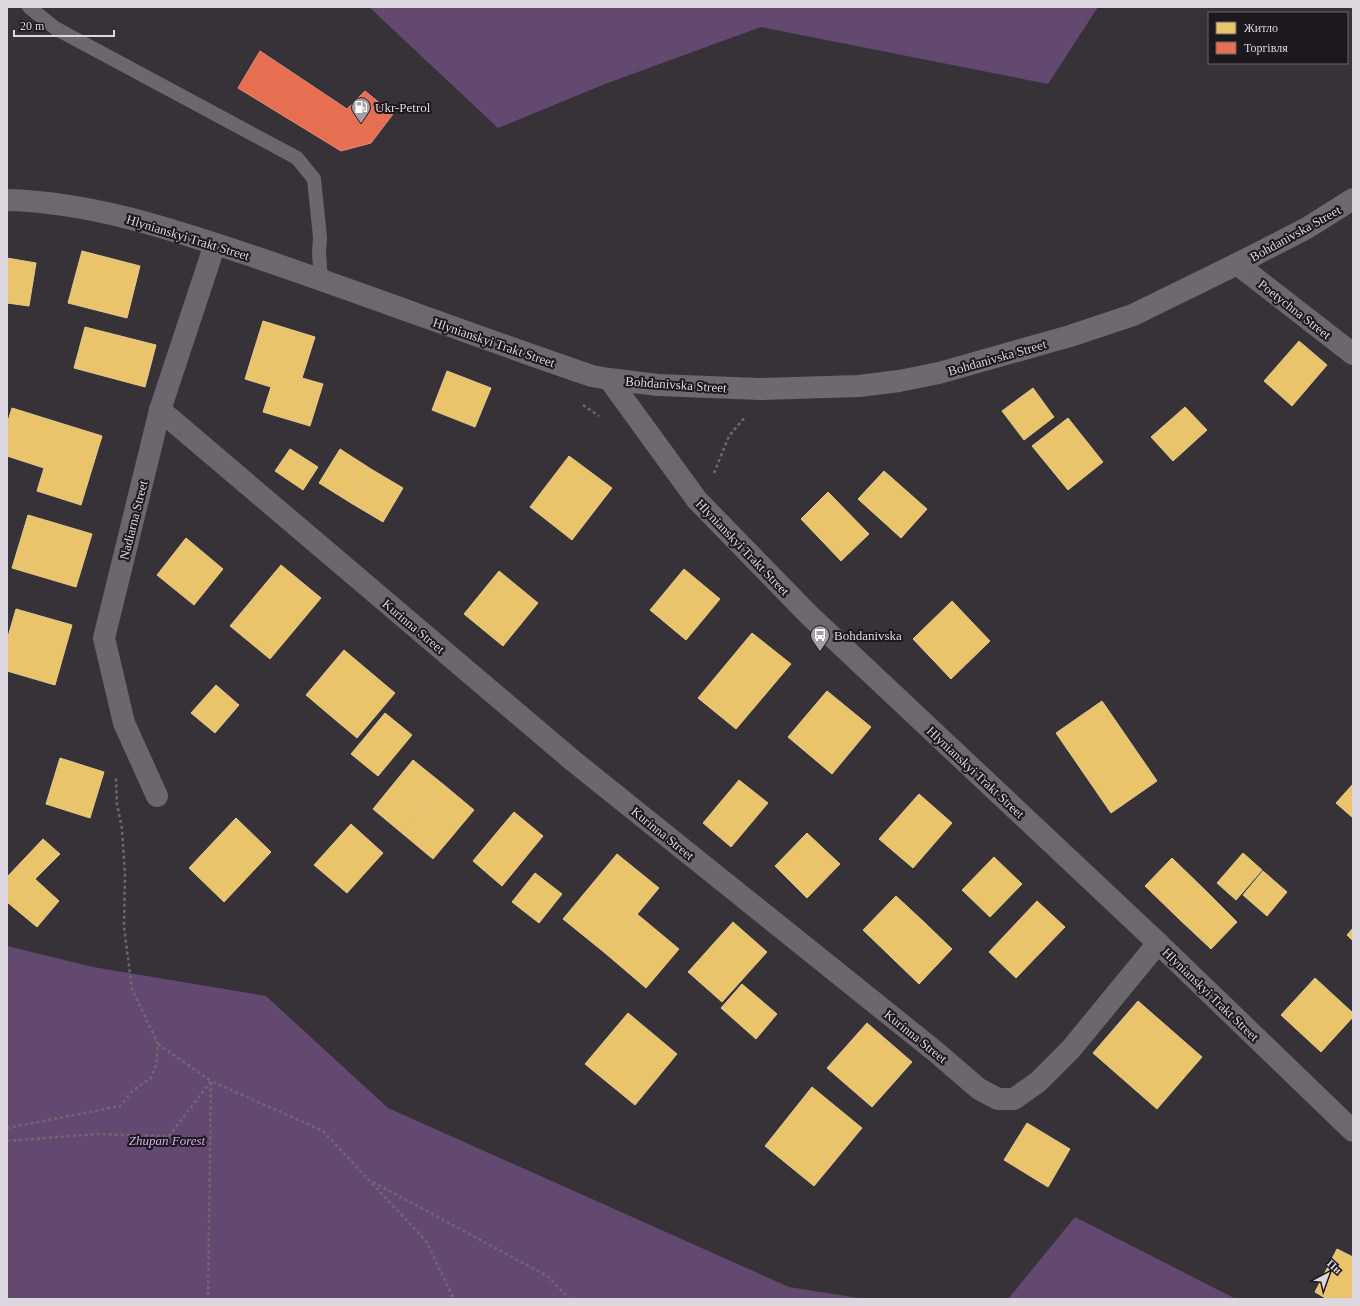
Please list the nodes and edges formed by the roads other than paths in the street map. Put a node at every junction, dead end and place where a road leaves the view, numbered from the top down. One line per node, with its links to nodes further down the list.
1 (29, 7): 6 (lane)
2 (1353, 199): 5 (main road, Bohdanivska Street)
3 (7, 200): 4 (main road, Hlynianskyi Trakt Street)
4 (215, 244): 6 (main road, Hlynianskyi Trakt Street); 9 (street, Nadiarna Street)
5 (1237, 264): 7 (street, Poetychna Street); 8 (main road, Bohdanivska Street)
6 (321, 279): 8 (main road, Hlynianskyi Trakt Street)
7 (1353, 354)
8 (609, 380): 11 (main road, Hlynianskyi Trakt Street)
9 (160, 410): 10 (street, Nadiarna Street); 11 (street, Kurinna Street)
10 (158, 796)
11 (1158, 942): 12 (main road, Hlynianskyi Trakt Street)
12 (1353, 1131)

